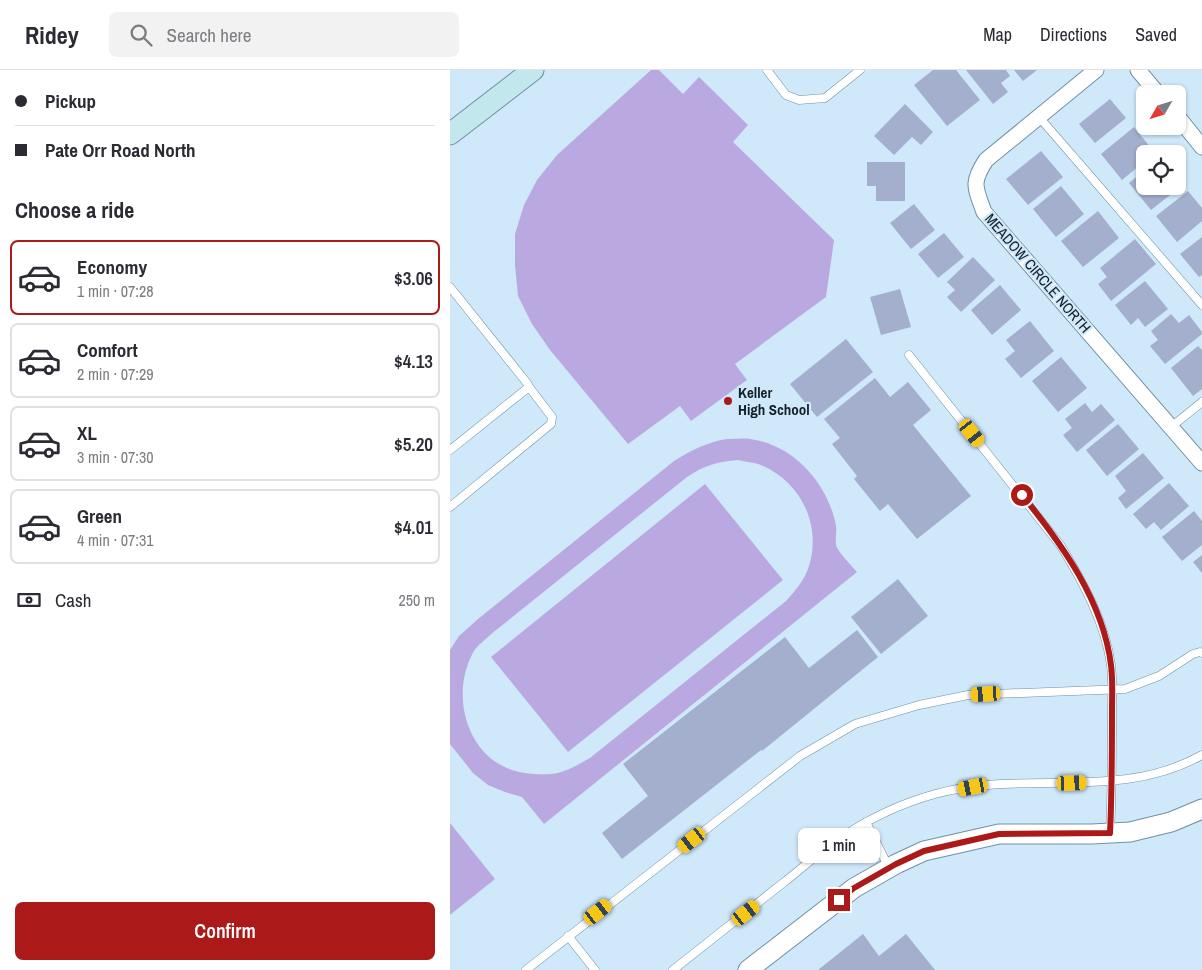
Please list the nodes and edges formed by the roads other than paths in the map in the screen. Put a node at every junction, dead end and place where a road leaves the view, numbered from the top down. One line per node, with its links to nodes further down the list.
1 (533, 70): 9 (main road)
2 (767, 70): 3 (lane)
3 (860, 70)
4 (1096, 70): 7 (street, MEADOW CIRCLE NORTH)
5 (1138, 70): 6 (street)
6 (1150, 85)
7 (1039, 117): 12 (lane); 16 (street, MEADOW CIRCLE NORTH)
8 (1186, 127): 10 (street)
9 (450, 134)
10 (1202, 147)
11 (450, 287): 14 (lane)
12 (1202, 305)
13 (909, 355): 21 (lane)
14 (529, 387): 17 (lane); 19 (lane)
15 (1202, 402): 16 (lane)
16 (1172, 427): 18 (street, MEADOW CIRCLE NORTH)
17 (450, 450)
18 (1202, 463)
19 (450, 507)
20 (1202, 653): 21 (lane)
21 (1112, 690): 23 (lane); 28 (lane)
22 (1202, 756): 23 (lane)
23 (1112, 781): 25 (lane); 26 (lane)
24 (1202, 809): 26 (street)
25 (866, 822): 27 (lane); 31 (lane)
26 (1110, 833): 27 (street)
27 (890, 868): 32 (street)
28 (568, 936): 29 (lane); 30 (lane)
29 (526, 970)
30 (595, 970)
31 (674, 970)
32 (748, 970)

